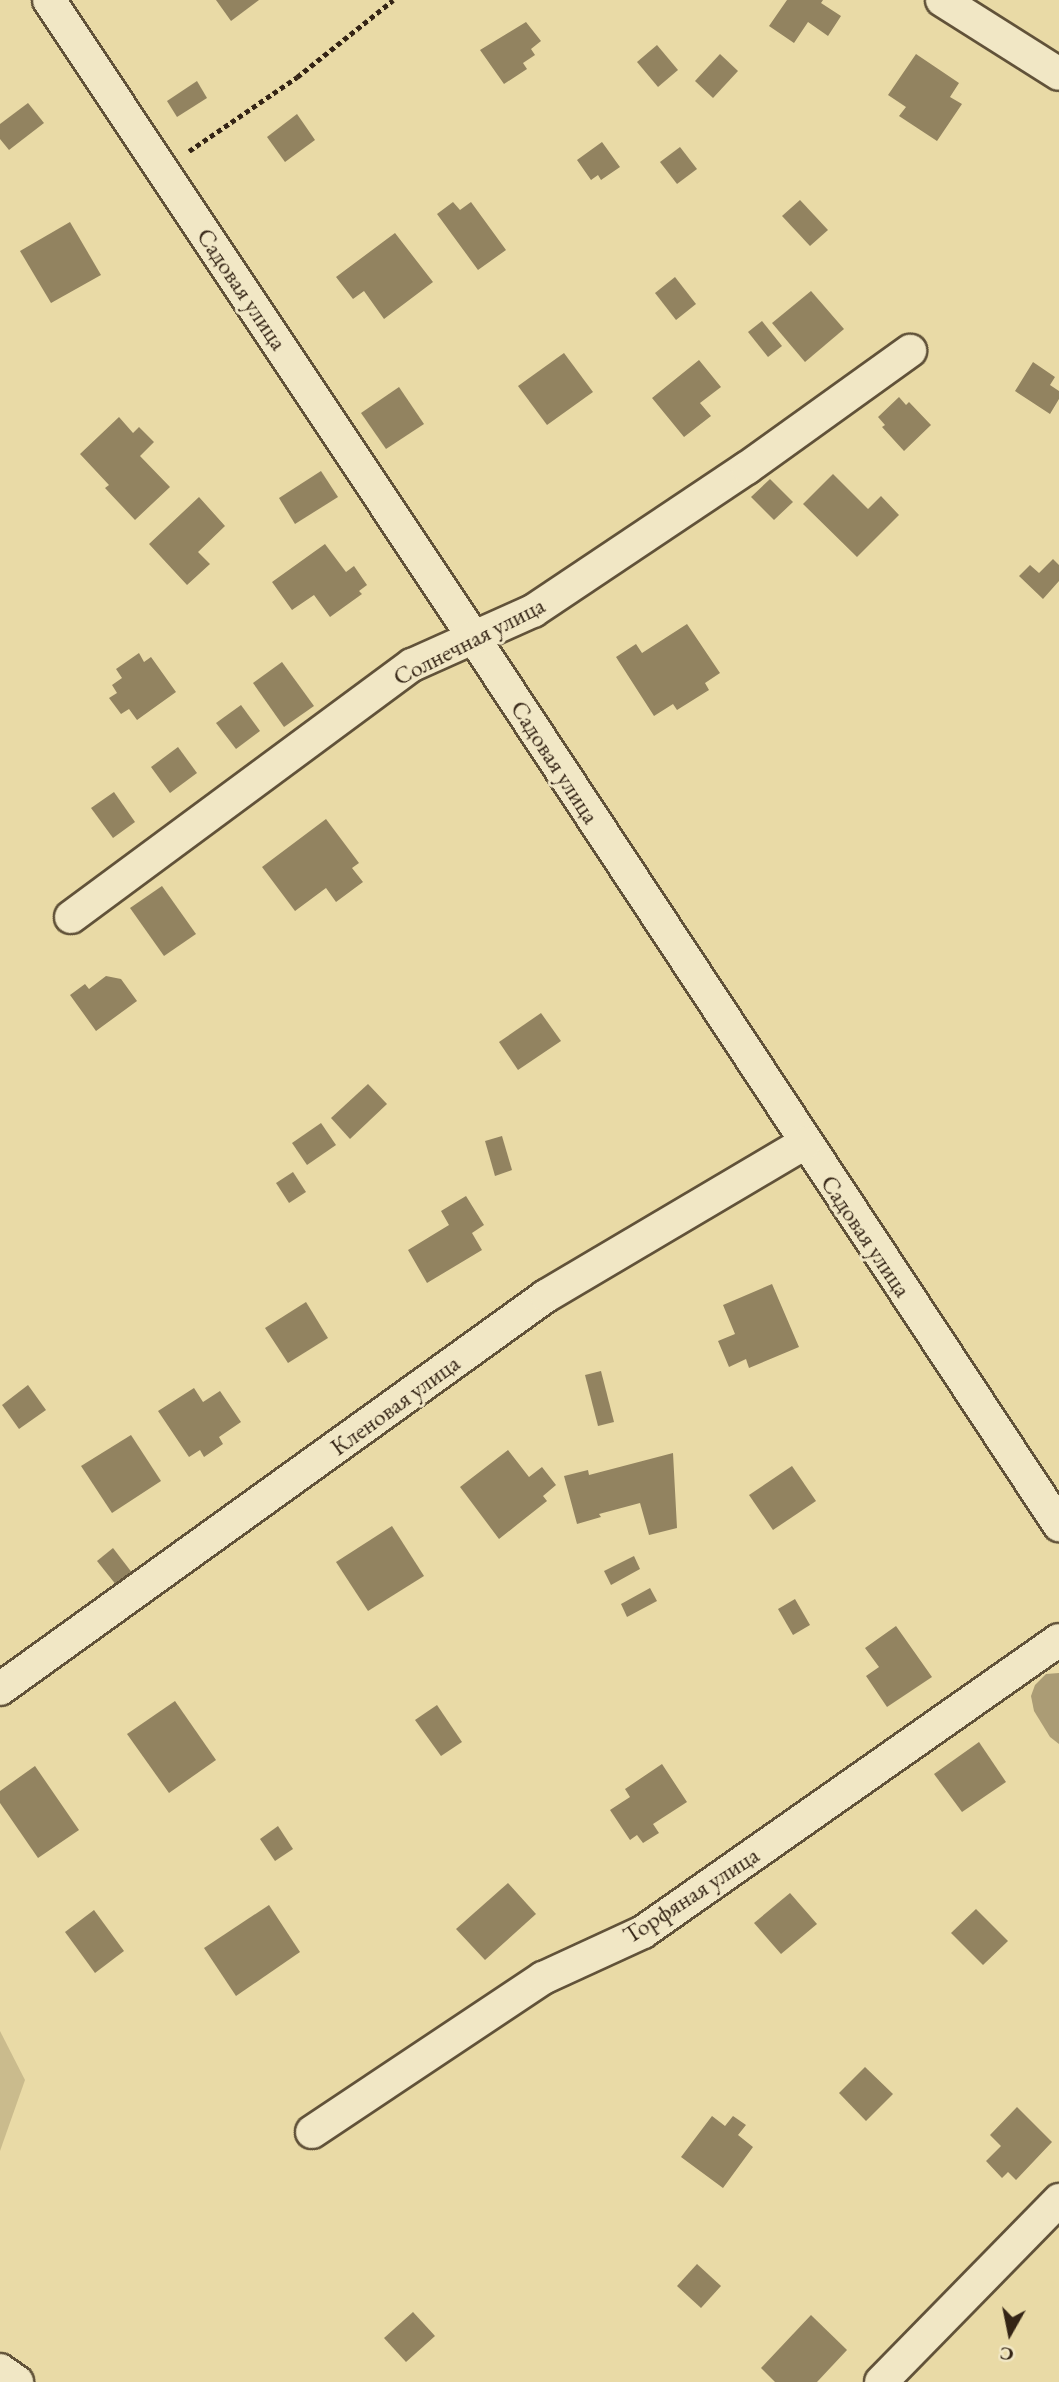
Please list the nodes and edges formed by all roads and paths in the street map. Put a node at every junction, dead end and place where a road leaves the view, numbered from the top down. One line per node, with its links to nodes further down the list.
1 (49, 0): 5 (street, Садовая улица)
2 (393, 0): 5 (path)
3 (942, 0): 4 (street)
4 (1059, 74)
5 (162, 169): 7 (street, Садовая улица)
6 (910, 351): 7 (street, Солнечная улица)
7 (474, 638): 8 (street, Солнечная улица); 9 (street, Садовая улица)
8 (71, 917)
9 (805, 1143): 10 (street, Садовая улица); 12 (street, Кленовая улица)
10 (1059, 1525)
11 (1059, 1640): 13 (street, Торфяная улица)
12 (0, 1689)
13 (312, 2132)
14 (1059, 2200): 17 (street)
15 (0, 2370): 16 (street)
16 (17, 2382)
17 (881, 2382)

